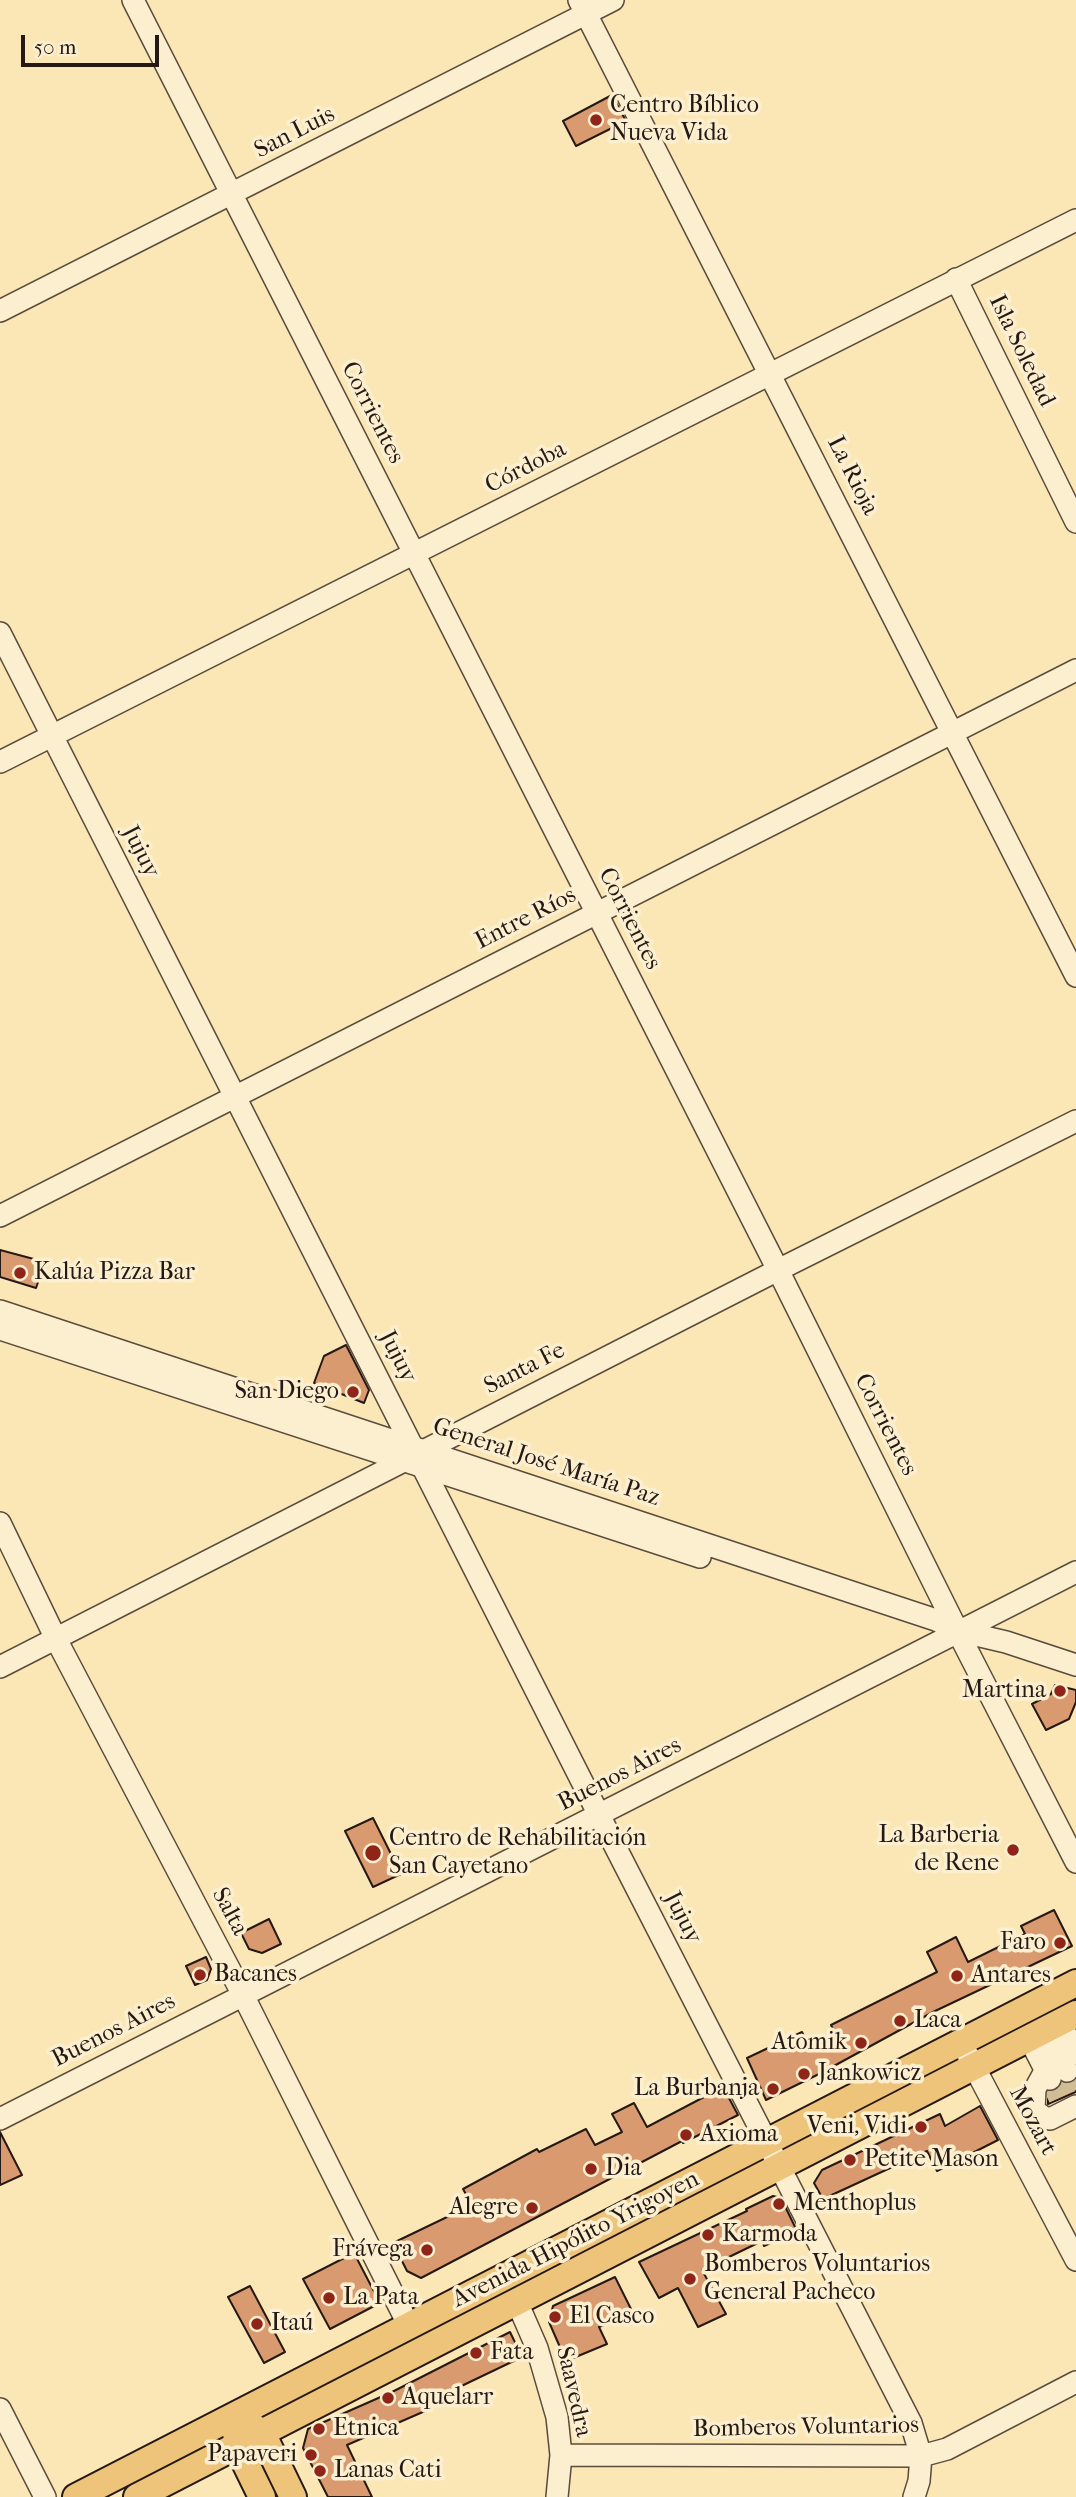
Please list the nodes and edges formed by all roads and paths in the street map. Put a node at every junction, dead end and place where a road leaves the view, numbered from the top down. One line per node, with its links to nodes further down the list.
1 (133, 0): 4 (street, Corrientes)
2 (613, 0): 3 (street, San Luis)
3 (582, 7): 4 (street, San Luis); 8 (street, La Rioja)
4 (233, 194): 7 (street, San Luis); 10 (street, Corrientes)
5 (1076, 220): 6 (street, Córdoba)
6 (956, 279): 8 (street, Córdoba); 9 (street, Isla Soledad)
7 (0, 311)
8 (771, 374): 10 (street, Córdoba); 13 (street, La Rioja)
9 (1076, 522)
10 (413, 555): 14 (street, Córdoba); 16 (street, Corrientes)
11 (0, 633): 14 (street, Jujuy)
12 (1076, 670): 13 (street, Entre Ríos)
13 (953, 733): 16 (street, Entre Ríos); 17 (street, La Rioja)
14 (52, 735): 15 (street, Córdoba); 18 (street, Jujuy)
15 (0, 762)
16 (596, 913): 18 (street, Entre Ríos); 21 (street, Corrientes)
17 (1076, 976)
18 (234, 1095): 20 (street, Entre Ríos); 24 (street, Jujuy)
19 (1076, 1121): 21 (street, Santa Fe)
20 (0, 1216)
21 (778, 1270): 24 (street, Santa Fe); 27 (street, Corrientes)
22 (0, 1311): 24 (street, General José María Paz)
23 (0, 1329): 24 (street, General José María Paz)
24 (416, 1456): 27 (street, General José María Paz); 28 (street, Santa Fe); 31 (street, Jujuy)
25 (0, 1523): 28 (street, Salta)
26 (1076, 1572): 27 (street, Buenos Aires)
27 (956, 1637): 29 (street, General José María Paz); 31 (street, Buenos Aires); 32 (street, Corrientes)
28 (56, 1639): 30 (street, Santa Fe); 34 (street, Salta)
29 (1076, 1665)
30 (0, 1667)
31 (599, 1815): 34 (street, Buenos Aires); 43 (street, Jujuy)
32 (1076, 1862)
33 (1076, 1983): 36 (main road, Avenida Hipólito Yrigoyen)
34 (243, 1996): 41 (street, Buenos Aires); 46 (street, Salta)
35 (1060, 2024): 37 (main road, Avenida Hipólito Yrigoyen); 38 (street); 38 (street)
36 (961, 2043): 37 (street, Mozart); 43 (main road, Avenida Hipólito Yrigoyen)
37 (974, 2066): 42 (street, Mozart); 43 (main road, Avenida Hipólito Yrigoyen)
38 (1059, 2069): 40 (street)
39 (1067, 2105): 40 (street)
40 (1034, 2110): 42 (street)
41 (0, 2119)
42 (1005, 2125): 44 (street, Mozart)
43 (774, 2154): 45 (main road, Avenida Hipólito Yrigoyen); 46 (main road, Avenida Hipólito Yrigoyen); 53 (street, Jujuy)
44 (1076, 2260)
45 (517, 2302): 50 (main road, Avenida Hipólito Yrigoyen); 52 (street, Saavedra)
46 (409, 2326): 49 (main road, Avenida Hipólito Yrigoyen)
47 (1076, 2382): 53 (street, Bomberos Voluntarios)
48 (0, 2409): 54 (street)
49 (236, 2416): 50 (main road); 51 (main road); 55 (main road, Avenida Hipólito Yrigoyen)
50 (262, 2432): 51 (main road, Avenida Hipólito Yrigoyen); 58 (main road)
51 (237, 2446): 56 (main road, Avenida Hipólito Yrigoyen); 57 (main road)
52 (561, 2455): 53 (street, Bomberos Voluntarios); 59 (street, Saavedra)
53 (920, 2456): 60 (street)
54 (45, 2497)
55 (76, 2497)
56 (137, 2497)
57 (262, 2497)
58 (293, 2497)
59 (557, 2497)
60 (914, 2497)

